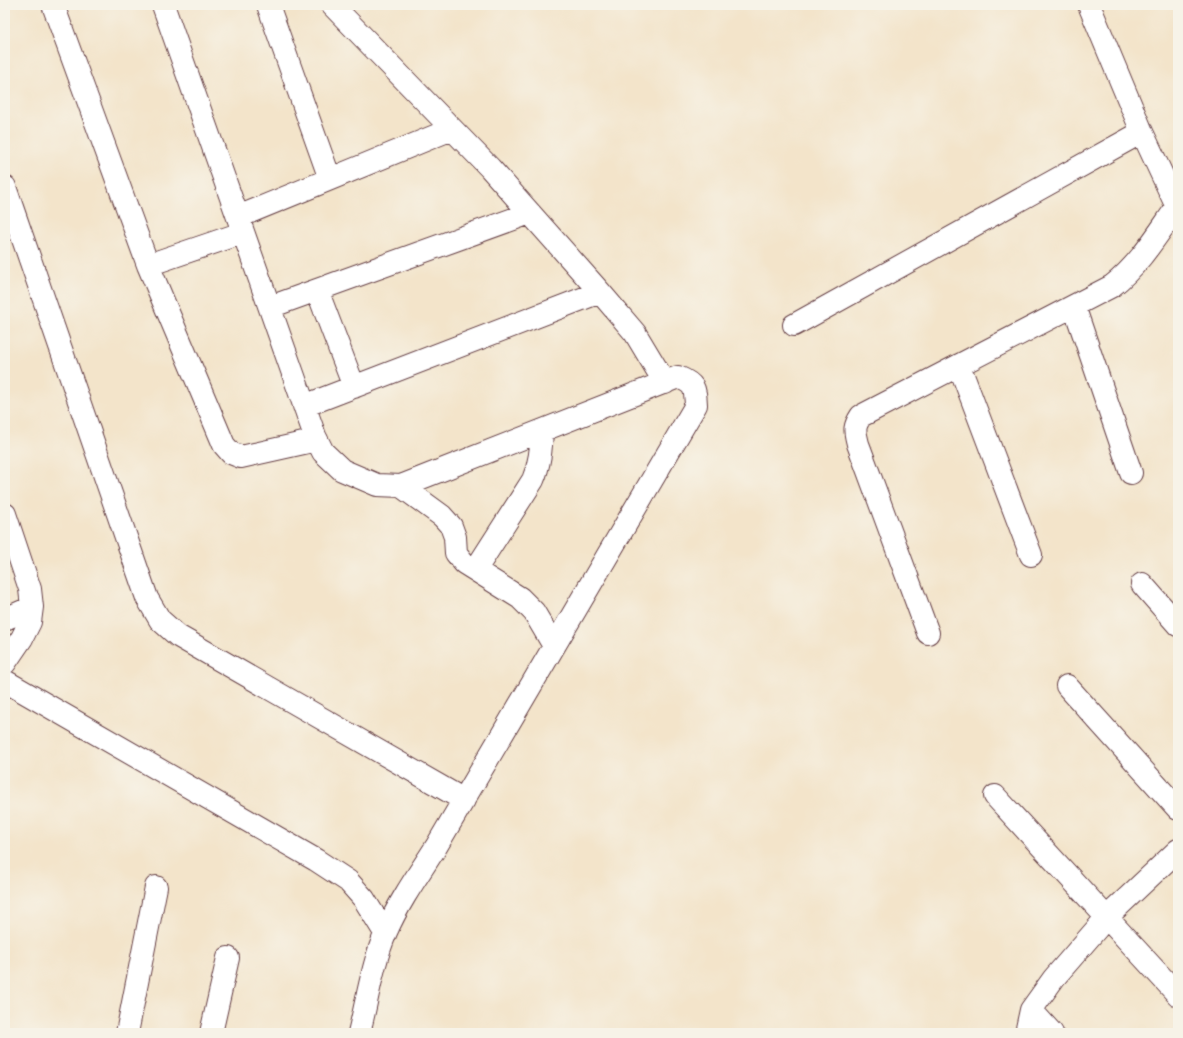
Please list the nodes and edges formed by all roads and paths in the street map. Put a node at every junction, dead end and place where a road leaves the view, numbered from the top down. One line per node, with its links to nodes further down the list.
1 (53, 5): 13 (street)
2 (163, 5): 12 (street)
3 (268, 5): 8 (street)
4 (332, 5): 6 (street)
5 (1089, 5): 7 (street)
6 (452, 129): 8 (street); 11 (street)
7 (1142, 132): 10 (street); 18 (street)
8 (330, 179): 12 (street)
9 (5, 187): 40 (street)
10 (1178, 208): 16 (street)
11 (530, 213): 14 (street); 15 (street)
12 (240, 225): 13 (street); 17 (street)
13 (148, 265): 24 (street)
14 (318, 290): 17 (street); 21 (street)
15 (600, 292): 20 (street); 21 (street)
16 (1074, 306): 19 (street); 25 (street)
17 (270, 307): 22 (street)
18 (794, 325)
19 (959, 365): 28 (street); 34 (street)
20 (665, 383): 23 (street); 35 (street)
21 (354, 387): 22 (street)
22 (304, 406): 24 (street)
23 (542, 431): 26 (street); 29 (street)
24 (317, 440): 26 (street)
25 (1131, 473)
26 (401, 486): 29 (street)
27 (6, 517): 31 (street)
28 (1032, 555)
29 (476, 569): 35 (street)
30 (1142, 584): 33 (street)
31 (32, 607): 32 (street); 36 (street)
32 (5, 620)
33 (1178, 625)
34 (928, 633)
35 (554, 646): 40 (street)
36 (5, 663)
37 (5, 681): 45 (street)
38 (1067, 686): 41 (street)
39 (995, 796): 44 (street)
40 (464, 800): 45 (street)
41 (1178, 809)
42 (1178, 850): 44 (street)
43 (156, 887): 50 (street)
44 (1107, 917): 47 (street); 48 (street)
45 (385, 933): 49 (street)
46 (228, 958): 51 (street)
47 (1178, 996)
48 (1031, 1010): 52 (street); 53 (street)
49 (361, 1032)
50 (127, 1033)
51 (211, 1033)
52 (1026, 1033)
53 (1052, 1033)

